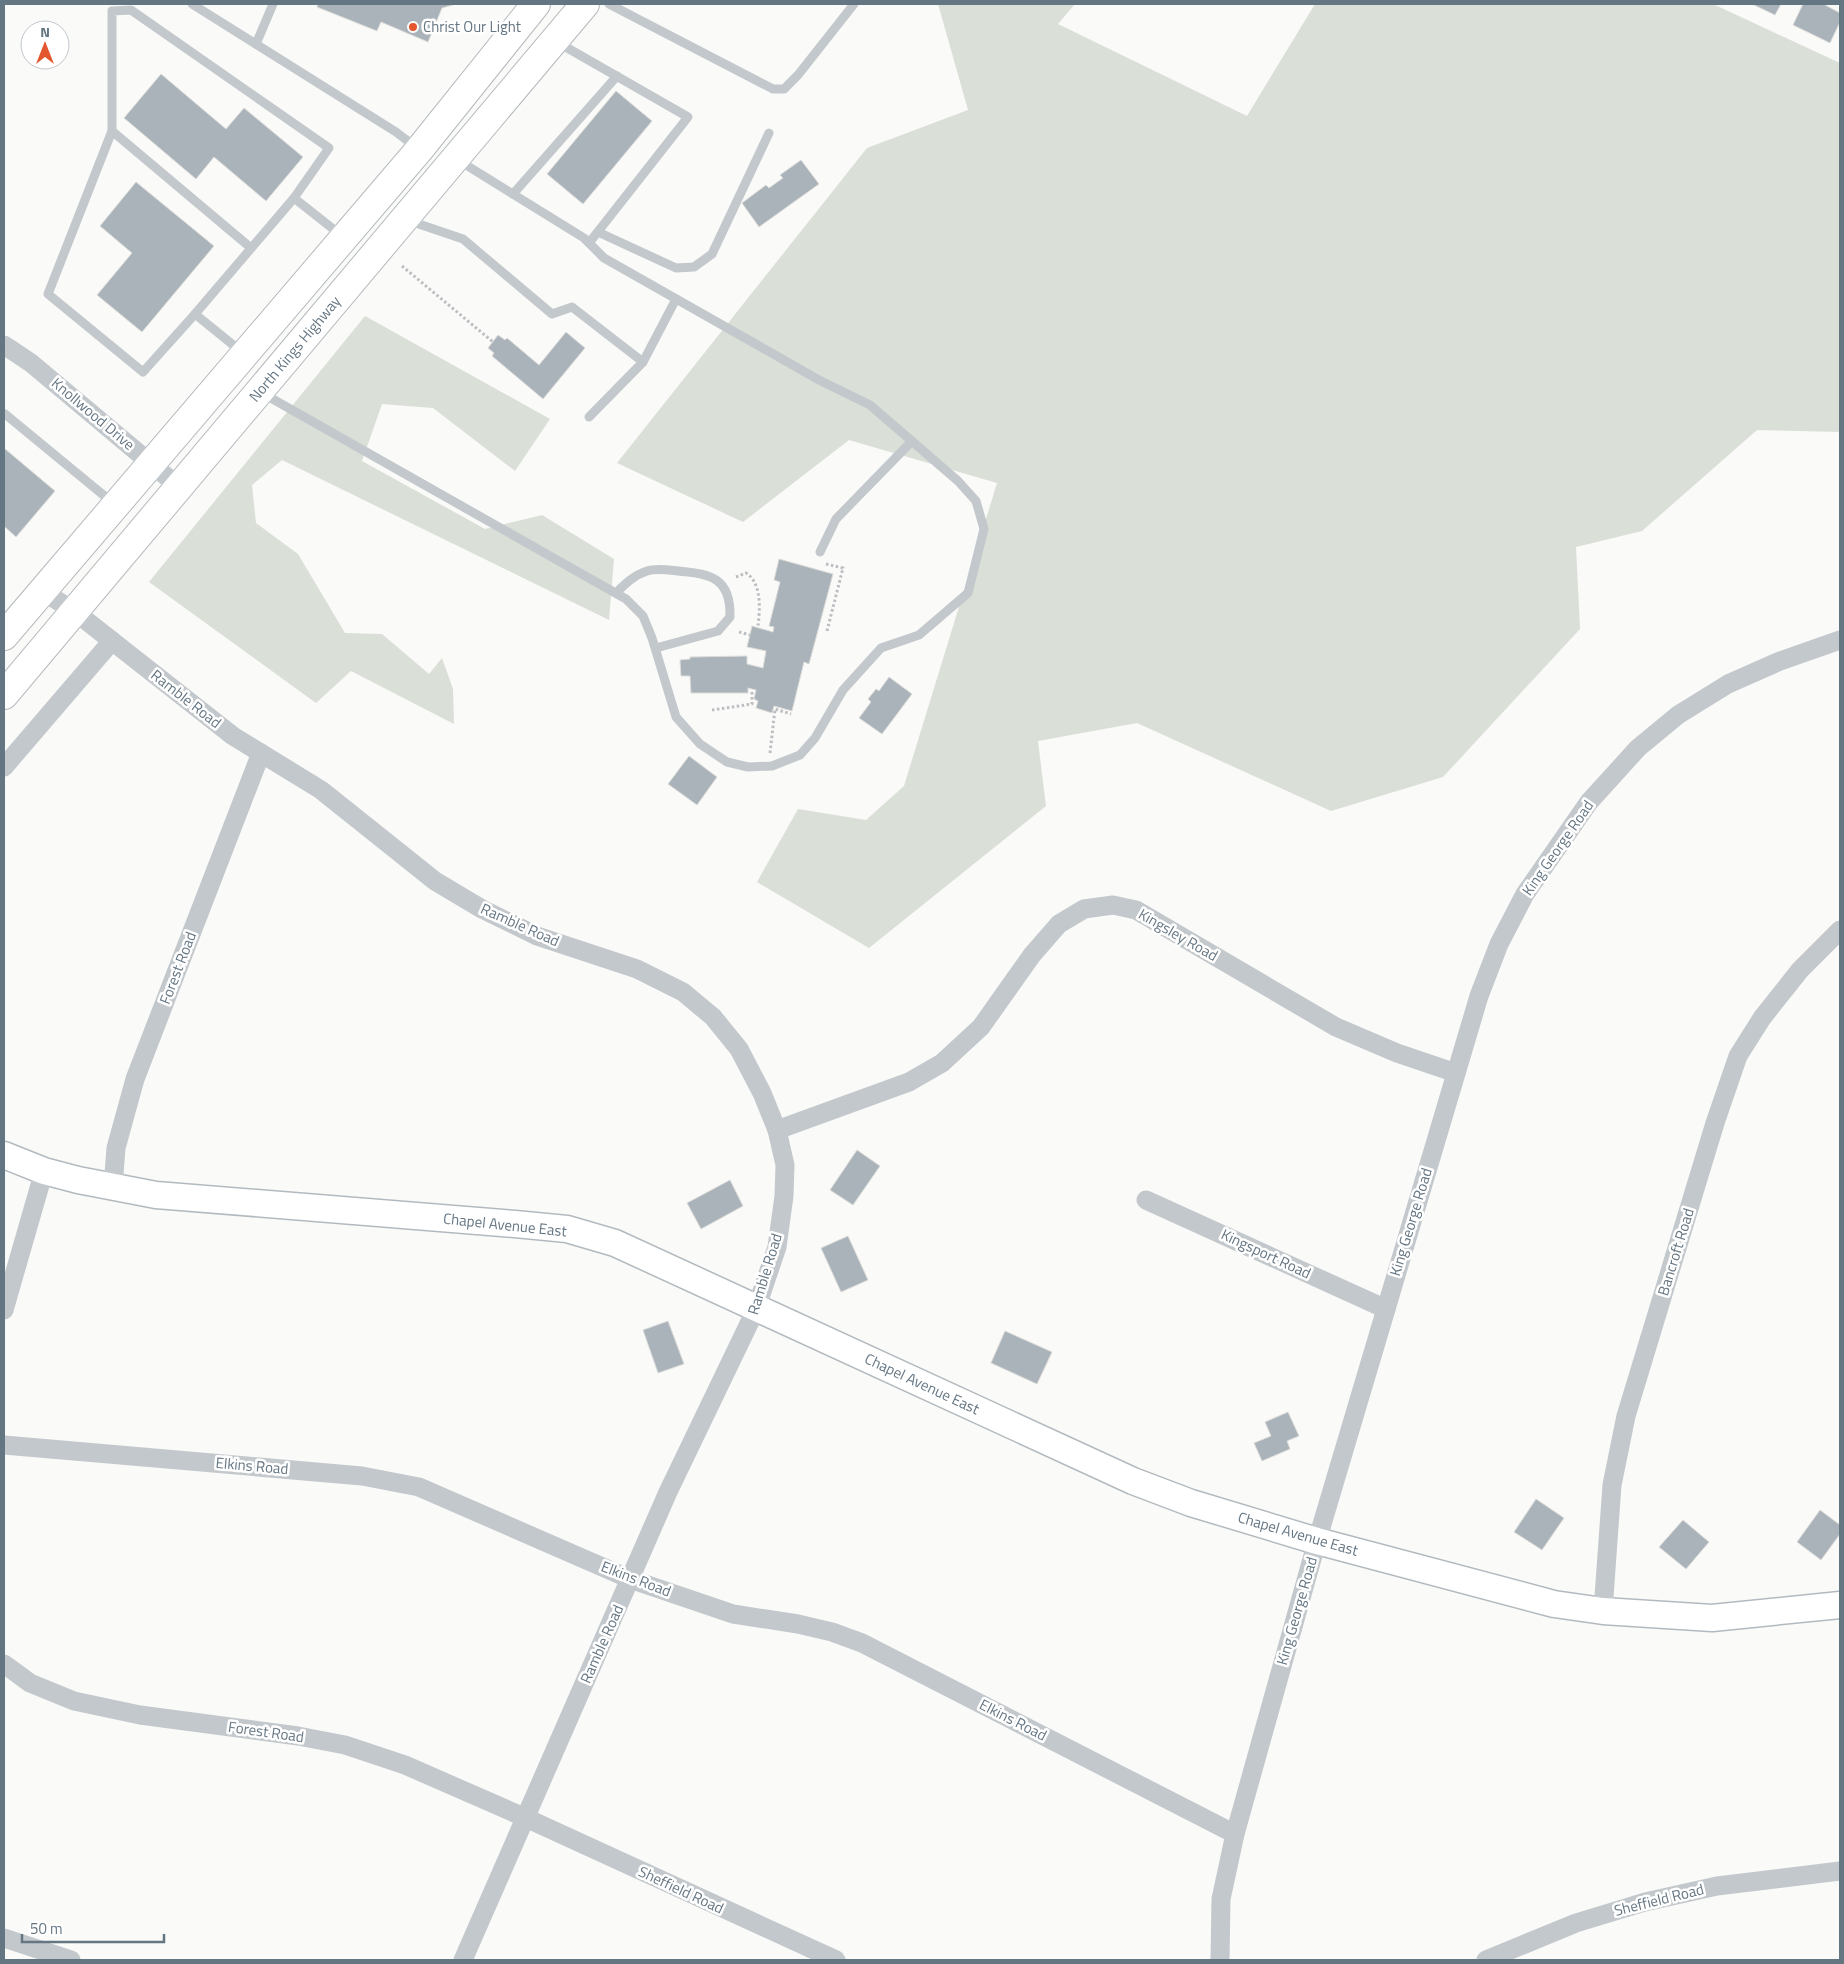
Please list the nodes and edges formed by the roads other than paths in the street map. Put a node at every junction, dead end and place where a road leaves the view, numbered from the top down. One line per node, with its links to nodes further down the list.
1 (192, 4): 8 (lane)
2 (273, 4): 8 (lane)
3 (536, 4): 12 (main road)
4 (585, 4): 7 (main road, North Kings Highway)
5 (609, 4): 6 (lane)
6 (854, 4)
7 (554, 40): 9 (lane); 13 (main road, North Kings Highway)
8 (256, 44): 12 (lane)
9 (616, 76): 14 (lane); 17 (lane)
10 (112, 131): 15 (lane); 20 (lane); 22 (lane)
11 (769, 133): 17 (lane)
12 (419, 150): 18 (main road)
13 (455, 158): 14 (lane); 16 (main road, North Kings Highway)
14 (513, 194): 19 (lane)
15 (294, 198): 18 (lane); 20 (lane)
16 (404, 219): 25 (lane); 26 (main road, North Kings Highway)
17 (598, 232): 19 (lane)
18 (344, 237): 24 (main road)
19 (589, 243): 21 (lane)
20 (252, 248): 22 (lane)
21 (676, 299): 25 (lane); 29 (lane)
22 (195, 314): 24 (lane)
23 (4, 345): 30 (street, Knollwood Drive)
24 (244, 354): 30 (main road)
25 (643, 362): 28 (lane)
26 (260, 391): 31 (main road, North Kings Highway); 35 (lane)
27 (4, 415): 32 (lane)
28 (589, 417)
29 (912, 441): 33 (lane); 40 (lane)
30 (150, 463): 31 (street, Knollwood Drive); 32 (main road)
31 (179, 487): 36 (main road, North Kings Highway)
32 (115, 505): 34 (main road)
33 (819, 557)
34 (42, 591): 36 (street, Ramble Road); 37 (main road)
35 (616, 593): 40 (lane); 40 (lane)
36 (74, 611): 39 (street, Ramble Road); 41 (main road, North Kings Highway)
37 (4, 636)
38 (1840, 640): 45 (street, King George Road)
39 (112, 641): 42 (street, Ramble Road); 43 (street)
40 (656, 648)
41 (4, 695)
42 (261, 753): 46 (street, Ramble Road); 49 (street, Forest Road)
43 (4, 767)
44 (1840, 930): 58 (street, Bancroft Road)
45 (1456, 1073): 46 (street, Kingsley Road); 52 (street, King George Road)
46 (777, 1130): 51 (street, Ramble Road)
47 (4, 1155): 48 (street, Chapel Avenue East)
48 (44, 1171): 49 (street, Chapel Avenue East); 53 (street)
49 (113, 1187): 51 (street, Chapel Avenue East)
50 (1146, 1200): 52 (street, Kingsport Road)
51 (756, 1309): 55 (street, Chapel Avenue East); 56 (street, Ramble Road)
52 (1386, 1309): 55 (street, King George Road)
53 (4, 1310)
54 (4, 1445): 56 (street, Elkins Road)
55 (1317, 1541): 58 (street, Chapel Avenue East); 61 (street, King George Road)
56 (630, 1579): 60 (street, Ramble Road); 61 (street, Elkins Road)
57 (1840, 1605): 58 (street, Chapel Avenue East)
58 (1603, 1611)
59 (4, 1664): 60 (street, Forest Road)
60 (526, 1818): 65 (street, Ramble Road); 66 (street, Sheffield Road)
61 (1235, 1834): 67 (street, King George Road)
62 (1840, 1871): 68 (street, Sheffield Road)
63 (4, 1938): 64 (street)
64 (70, 1960)
65 (463, 1960)
66 (836, 1960)
67 (1220, 1960)
68 (1486, 1960)

